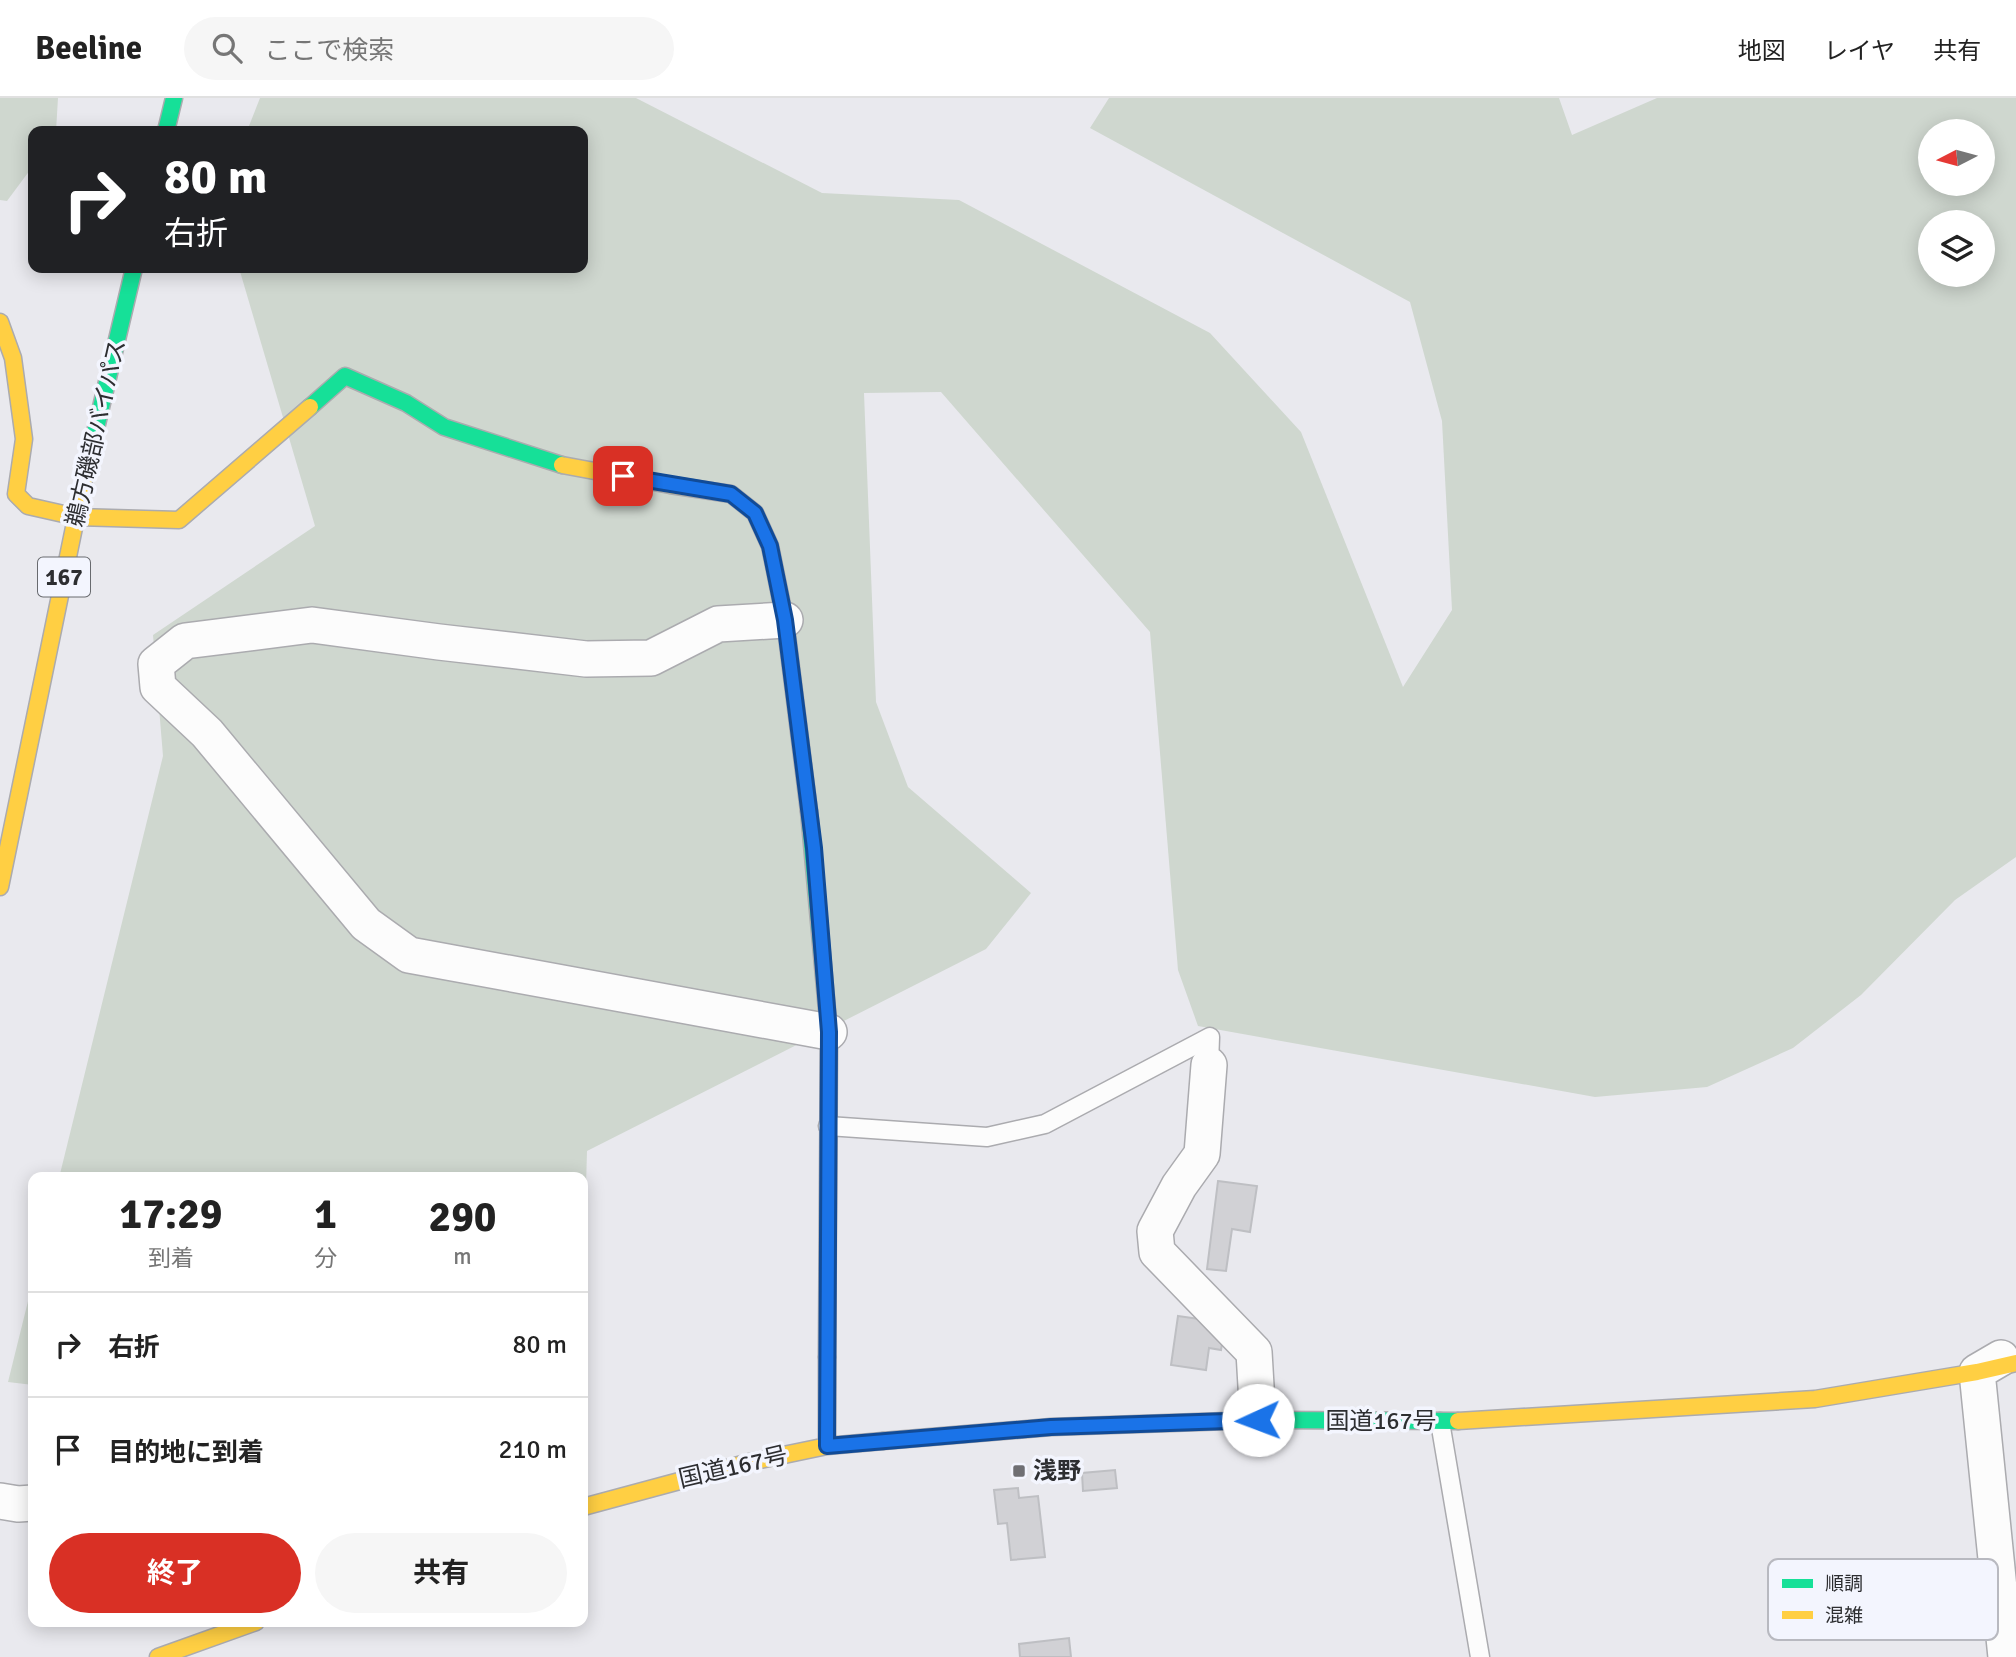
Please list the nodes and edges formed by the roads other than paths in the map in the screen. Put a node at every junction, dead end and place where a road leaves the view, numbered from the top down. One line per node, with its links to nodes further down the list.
1 (174, 98): 2 (main road)
2 (167, 126)
3 (133, 273): 5 (main road, 鵜方磯部バイパス / 167)
4 (0, 322): 5 (main road)
5 (76, 517): 6 (main road); 7 (main road, 鵜方磯部バイパス / 167)
6 (785, 620): 8 (main road); 8 (street)
7 (0, 887)
8 (829, 1032): 10 (main road)
9 (1209, 1065): 10 (lane); 14 (street)
10 (828, 1126): 16 (main road)
11 (2016, 1349): 13 (street)
12 (2016, 1363): 13 (main road, 国道167号)
13 (1977, 1372): 15 (main road, 国道167号); 18 (street)
14 (1258, 1420): 15 (main road, 国道167号); 16 (main road, 国道167号)
15 (1440, 1422): 22 (lane)
16 (827, 1446): 17 (main road, 国道167号)
17 (591, 1501)
18 (1996, 1559)
19 (1998, 1578): 23 (street)
20 (242, 1627): 21 (main road)
21 (158, 1657)
22 (1480, 1657)
23 (2006, 1657)

